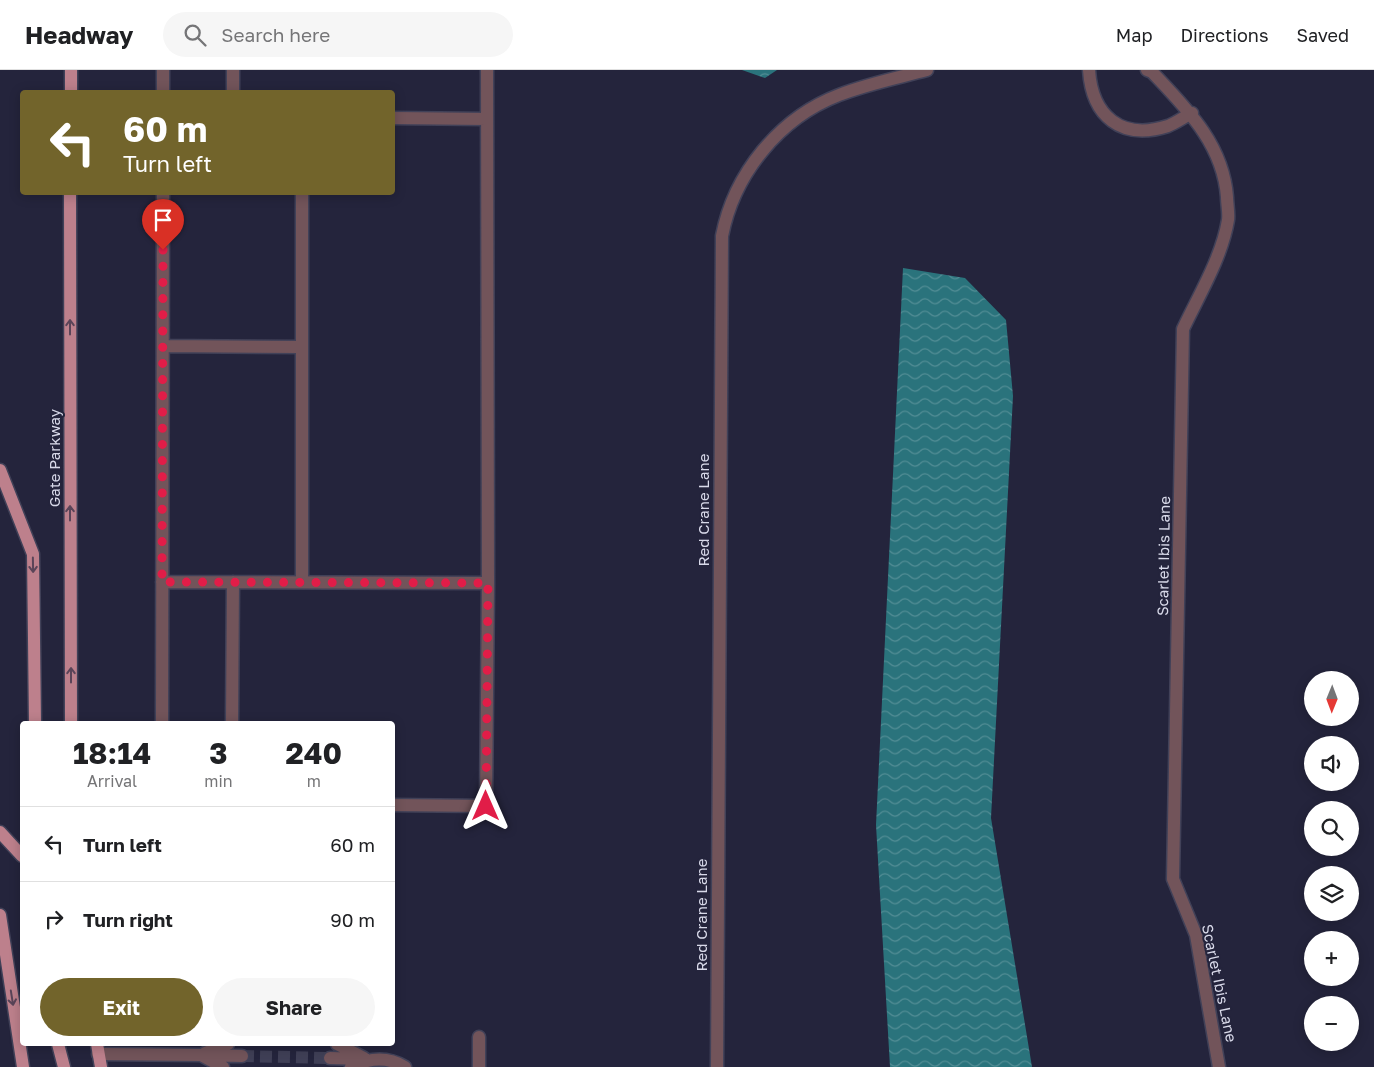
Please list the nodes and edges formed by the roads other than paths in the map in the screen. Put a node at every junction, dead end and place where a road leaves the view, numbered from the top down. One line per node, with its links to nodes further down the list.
1 (71, 70): 8 (main road)
2 (163, 70): 9 (street)
3 (233, 70): 10 (street)
4 (487, 70): 13 (street)
5 (926, 70): 48 (street, Red Crane Lane)
6 (1089, 70): 11 (street)
7 (1151, 71): 11 (street, Scarlet Ibis Lane)
8 (71, 90)
9 (163, 90)
10 (233, 90)
11 (1192, 113): 49 (street, Scarlet Ibis Lane)
12 (395, 118): 13 (street)
13 (487, 119): 23 (street)
14 (70, 195): 25 (main road, Gate Parkway, one-way to 14)
15 (163, 195): 17 (street)
16 (302, 195): 18 (street)
17 (163, 346): 18 (street); 20 (street)
18 (302, 347): 22 (street)
19 (0, 470): 24 (main road, one-way to 24)
20 (162, 582): 21 (street); 26 (street)
21 (232, 582): 22 (street); 27 (street)
22 (302, 582): 23 (street)
23 (488, 583): 28 (street)
24 (34, 721)
25 (71, 721)
26 (162, 721)
27 (232, 721)
28 (395, 806)
29 (0, 832): 30 (main road)
30 (20, 854)
31 (0, 916): 41 (main road, one-way to 41)
32 (479, 1037): 47 (street)
33 (59, 1046): 42 (main road)
34 (223, 1046): 37 (street)
35 (340, 1046): 40 (street)
36 (97, 1049): 37 (street); 43 (main road)
37 (201, 1055): 38 (street); 44 (street)
38 (242, 1056)
39 (330, 1058): 40 (street)
40 (366, 1059): 45 (street); 46 (street)
41 (23, 1067)
42 (64, 1067)
43 (101, 1067)
44 (223, 1067)
45 (351, 1067)
46 (405, 1067)
47 (479, 1067)
48 (717, 1067)
49 (1220, 1067)

